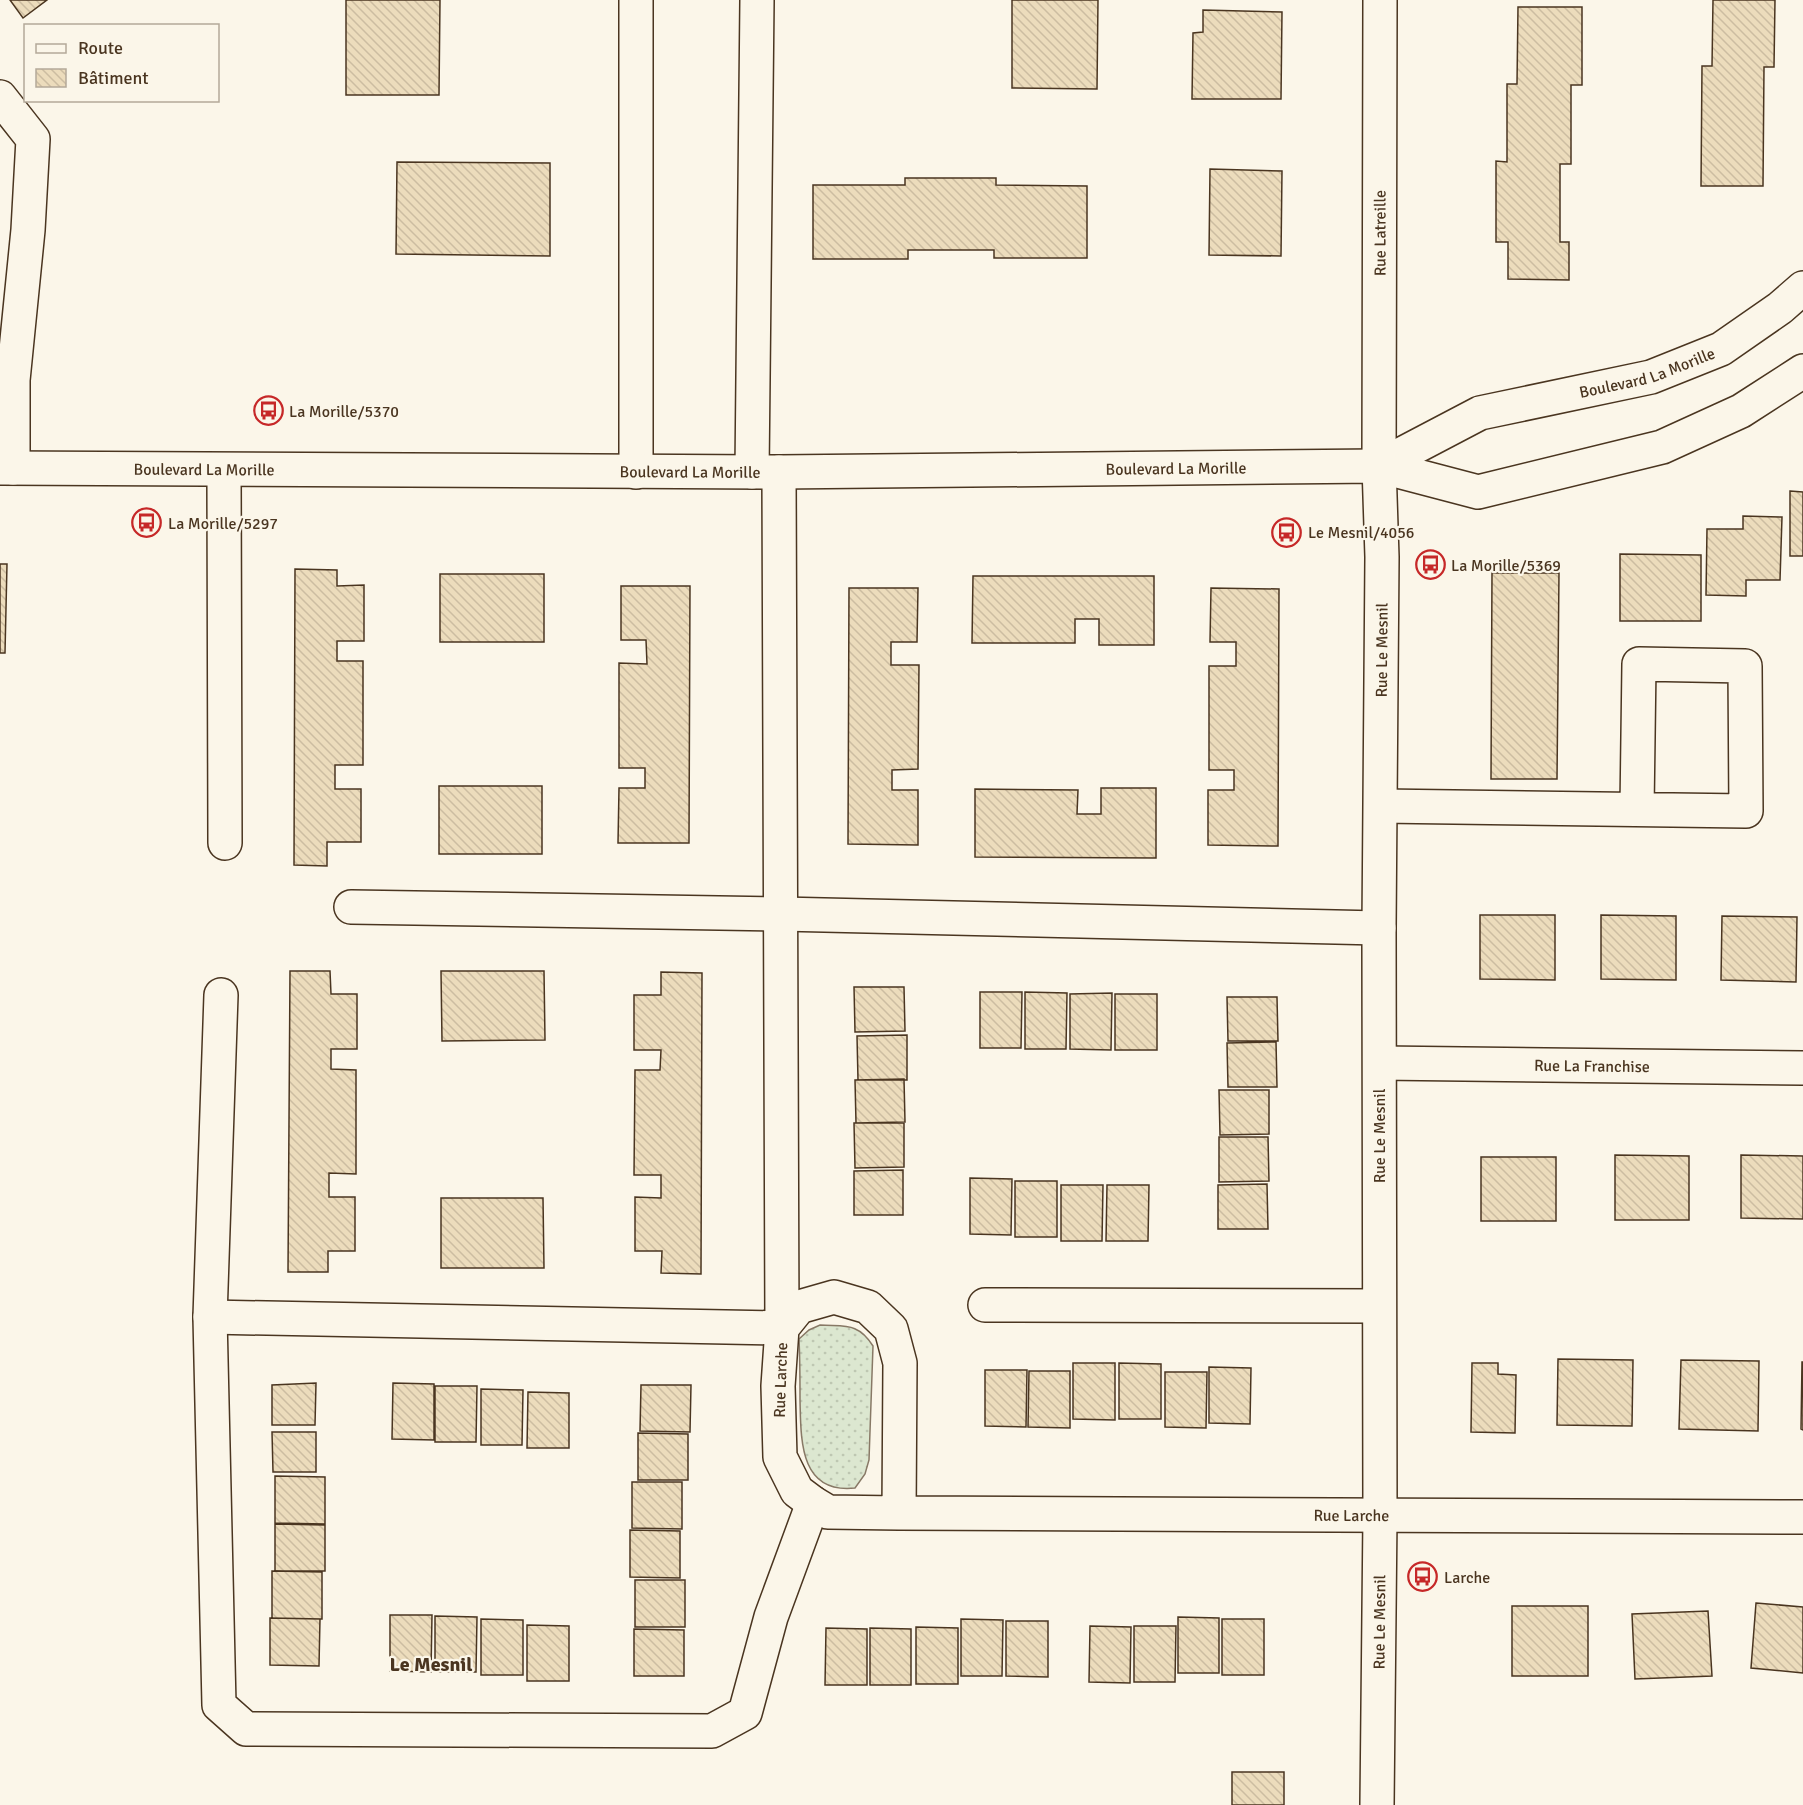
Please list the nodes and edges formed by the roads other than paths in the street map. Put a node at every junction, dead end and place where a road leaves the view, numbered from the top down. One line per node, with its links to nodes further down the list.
1 (636, 0): 10 (street)
2 (757, 0): 11 (street)
3 (1380, 0): 7 (street, Rue Latreille)
4 (0, 97): 8 (street)
5 (1803, 288): 7 (street, Boulevard La Morille)
6 (1803, 371): 7 (street, Boulevard La Morille)
7 (1379, 466): 11 (street, Boulevard La Morille); 12 (street, Rue Le Mesnil)
8 (6, 468): 9 (street, Boulevard La Morille)
9 (224, 470): 10 (street, Boulevard La Morille); 14 (street)
10 (636, 472): 11 (street, Boulevard La Morille)
11 (765, 472): 16 (street)
12 (1381, 806): 13 (street); 17 (street, Rue Le Mesnil)
13 (1636, 809): 13 (street)
14 (225, 843)
15 (351, 907): 16 (street)
16 (780, 914): 17 (street); 24 (street)
17 (1379, 928): 19 (street, Rue Le Mesnil)
18 (221, 995): 23 (street)
19 (1380, 1063): 20 (street, Rue La Franchise); 22 (street, Rue Le Mesnil)
20 (1803, 1068)
21 (985, 1305): 22 (street)
22 (1379, 1306): 27 (street, Rue Le Mesnil)
23 (210, 1317): 24 (street); 25 (street)
24 (782, 1328): 25 (street, Rue Larche); 26 (street, Rue Larche)
25 (813, 1503): 26 (street, Rue Larche)
26 (899, 1513): 27 (street, Rue Larche)
27 (1380, 1516): 28 (street, Rue Larche); 29 (street, Rue Le Mesnil)
28 (1803, 1517)
29 (1377, 1805)

